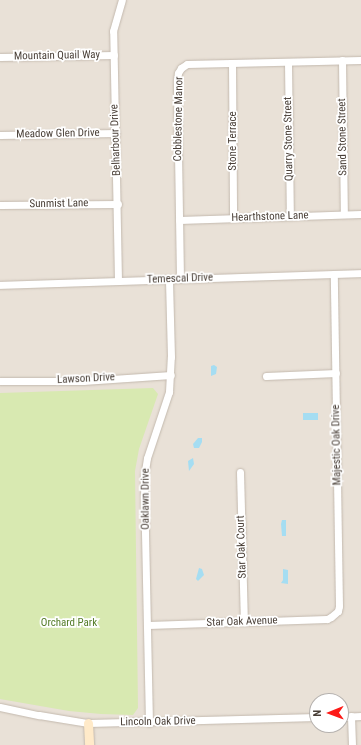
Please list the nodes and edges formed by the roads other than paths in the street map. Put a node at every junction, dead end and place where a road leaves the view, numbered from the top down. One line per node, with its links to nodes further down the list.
1 (123, 0): 2 (street, Belharbour Drive)
2 (114, 55): 3 (street, Mountain Quail Way); 8 (street, Belharbour Drive)
3 (0, 57)
4 (342, 60): 5 (street, Cobblestone Manor); 6 (street, Cobblestone Manor); 12 (street, Sand Stone Street)
5 (361, 60)
6 (288, 62): 7 (street, Cobblestone Manor); 14 (street, Quarry Stone Street)
7 (232, 63): 15 (street, Stone Terrace); 16 (street, Cobblestone Manor)
8 (116, 133): 9 (street, Meadow Glen Drive); 10 (street, Belharbour Drive)
9 (0, 135)
10 (118, 204): 11 (street, Sunmist Lane); 21 (street, Belharbour Drive)
11 (0, 205)
12 (344, 214): 13 (street, Hearthstone Lane); 14 (street, Hearthstone Lane)
13 (361, 214)
14 (290, 216): 15 (street, Hearthstone Lane)
15 (233, 218): 16 (street, Hearthstone Lane)
16 (179, 220): 20 (street, Cobblestone Manor)
17 (361, 273): 18 (street, Temescal Drive)
18 (334, 274): 20 (street, Temescal Drive); 23 (street, Majestic Oak Drive)
19 (169, 279): 20 (street, Temescal Drive); 21 (street, Temescal Drive); 24 (street, Oaklawn Drive)
20 (180, 279)
21 (118, 281): 22 (street, Temescal Drive)
22 (0, 285)
23 (336, 373): 25 (street); 28 (street, Majestic Oak Drive)
24 (171, 375): 26 (street, Lawson Drive); 30 (street, Oaklawn Drive)
25 (266, 376)
26 (0, 381)
27 (240, 472): 29 (street, Star Oak Court)
28 (335, 614): 29 (street, Star Oak Avenue)
29 (244, 622): 30 (street, Star Oak Avenue)
30 (148, 625): 36 (street, Oaklawn Drive)
31 (0, 707): 35 (street, Lincoln Oak Drive)
32 (350, 716): 33 (street); 38 (street)
33 (361, 716)
34 (309, 717): 36 (street, Lincoln Oak Drive)
35 (88, 723): 36 (street, Lincoln Oak Drive); 37 (street)
36 (149, 723)
37 (88, 745)
38 (352, 745)

